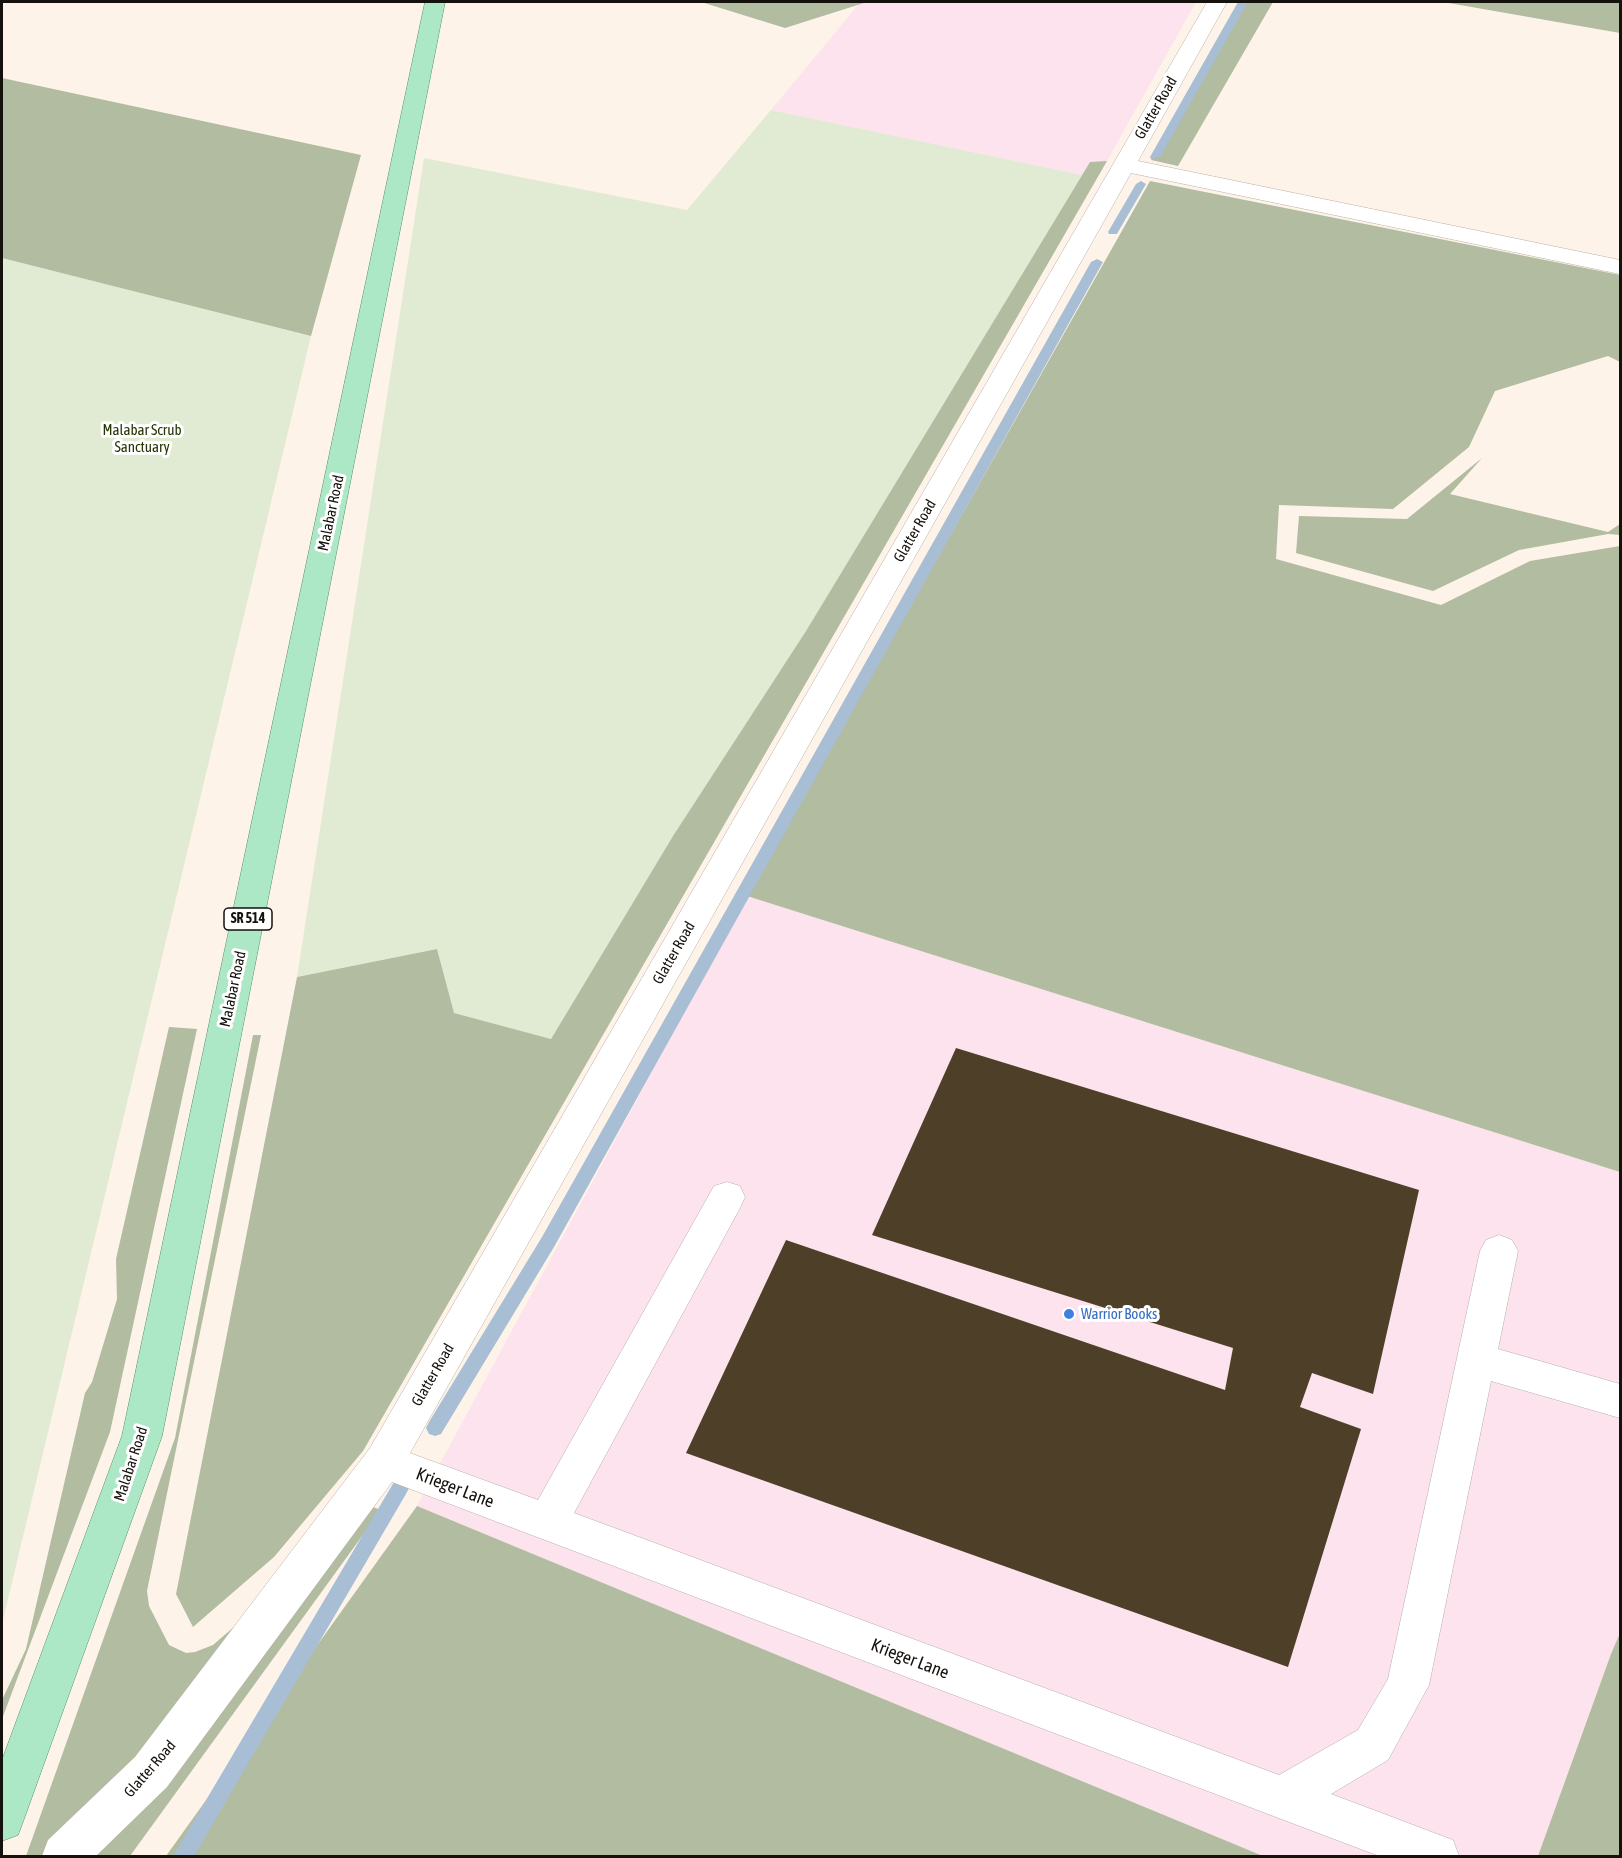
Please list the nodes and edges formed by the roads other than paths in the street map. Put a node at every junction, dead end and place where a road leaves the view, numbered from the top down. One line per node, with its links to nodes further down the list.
1 (435, 2): 12 (main road, Malabar Road / SR 514)
2 (1217, 2): 3 (street, Glatter Road)
3 (1124, 165): 4 (street); 9 (street, Glatter Road)
4 (1620, 267)
5 (727, 1197): 10 (street)
6 (1499, 1251): 7 (street)
7 (1476, 1360): 8 (street); 11 (street)
8 (1620, 1401)
9 (384, 1461): 10 (street, Krieger Lane); 13 (street, Glatter Road)
10 (547, 1523): 11 (street, Krieger Lane)
11 (1282, 1798): 14 (street, Krieger Lane)
12 (2, 1819)
13 (64, 1857)
14 (1437, 1857)

